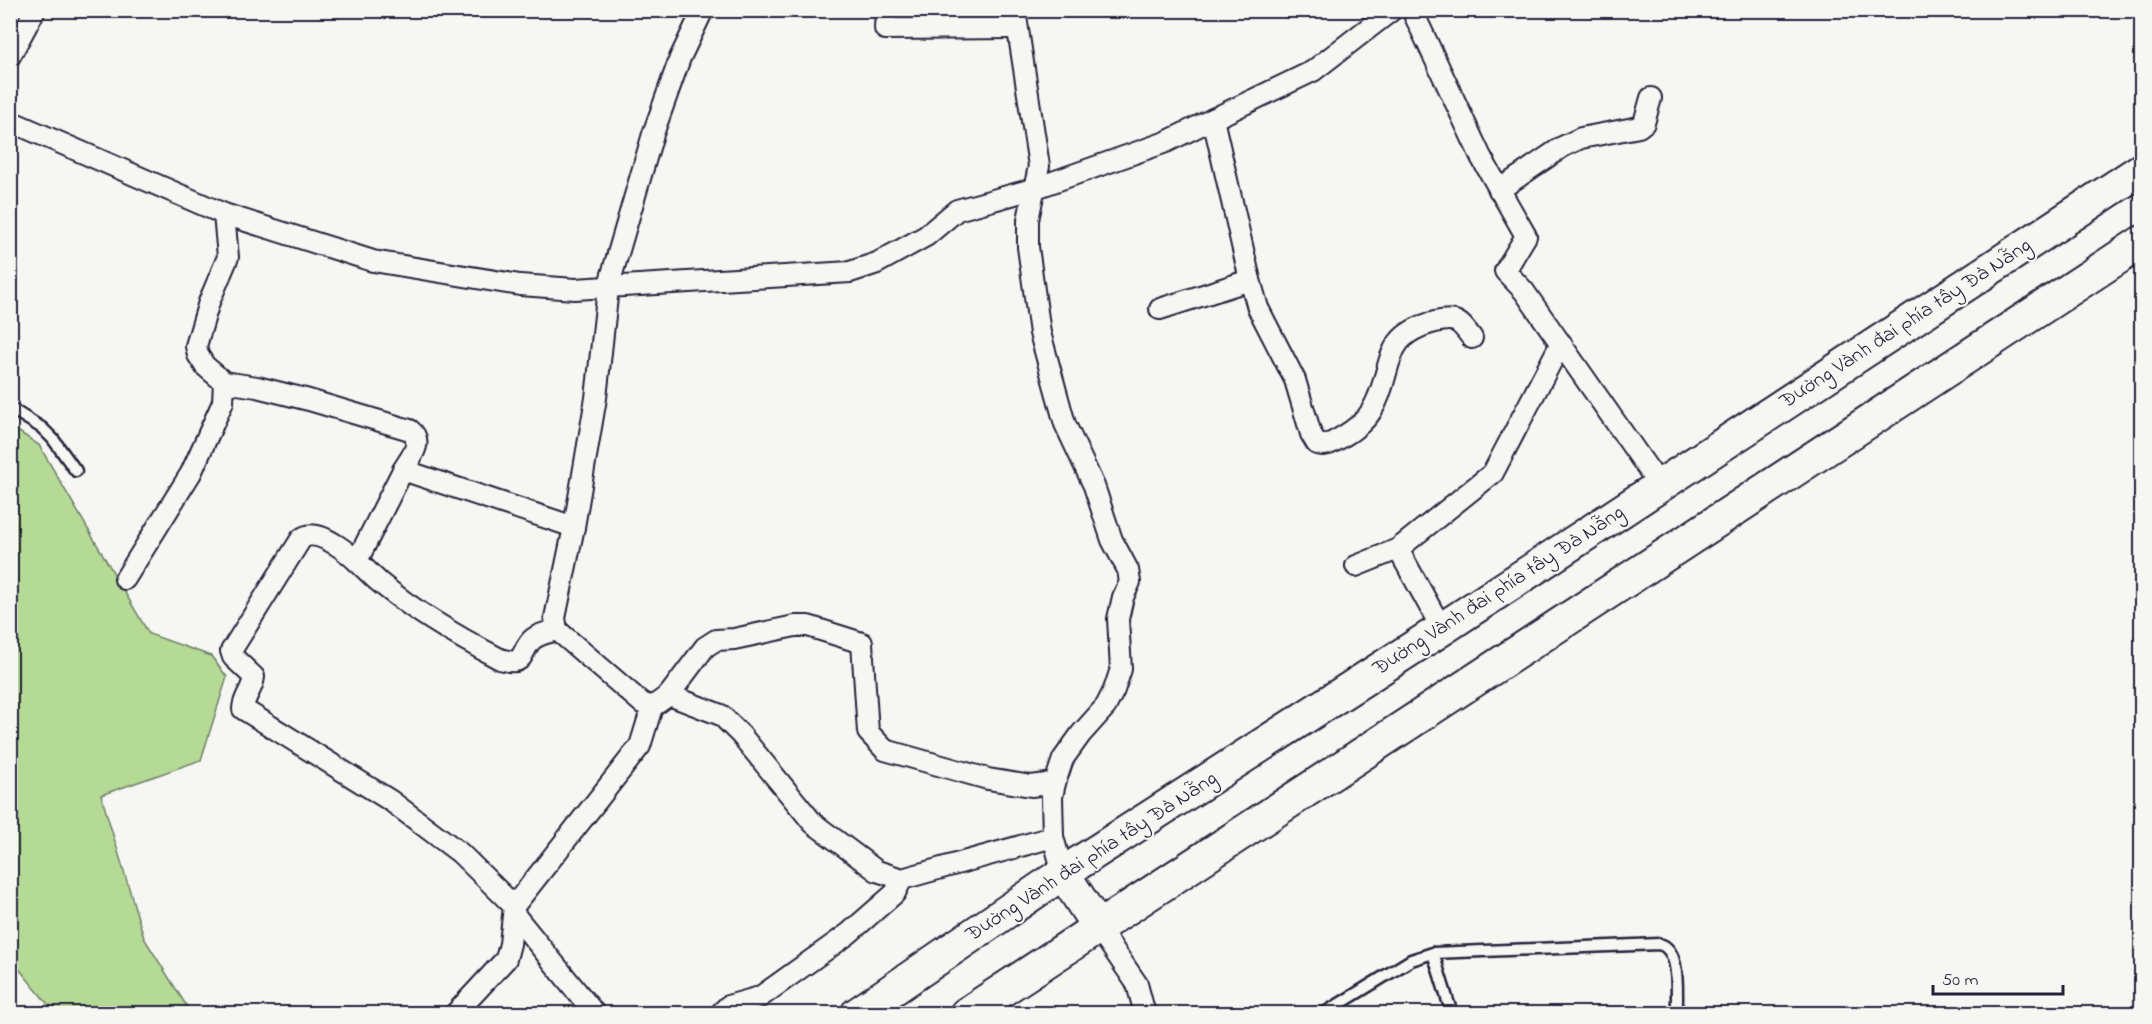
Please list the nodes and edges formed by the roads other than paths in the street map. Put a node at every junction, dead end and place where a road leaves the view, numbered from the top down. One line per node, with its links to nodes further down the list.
1 (35, 10): 7 (street)
2 (703, 10): 17 (street)
3 (886, 10): 6 (street)
4 (1392, 10): 9 (street)
5 (1412, 10): 13 (street)
6 (1016, 19): 12 (street)
7 (10, 56)
8 (1652, 98): 13 (street)
9 (1213, 119): 12 (street); 16 (street)
10 (10, 121): 14 (street)
11 (2142, 169): 25 (main road, Đường Vành đai phía tây Đà Nẵng)
12 (1033, 189): 17 (street); 35 (street)
13 (1499, 190): 20 (street)
14 (224, 214): 17 (street); 21 (street)
15 (2142, 242): 40 (main road)
16 (1250, 280): 18 (street); 19 (street)
17 (608, 288): 26 (street)
18 (1160, 309)
19 (1473, 338)
20 (1561, 343): 25 (street); 27 (street)
21 (224, 382): 23 (street); 30 (street)
22 (10, 408): 24 (lane)
23 (403, 470): 26 (street); 28 (street)
24 (76, 471)
25 (1660, 486): 31 (main road, Đường Vành đai phía tây Đà Nẵng)
26 (574, 527): 32 (street)
27 (1398, 549): 29 (street); 31 (street)
28 (357, 561): 32 (street); 39 (street)
29 (1356, 566)
30 (125, 579)
31 (1442, 629): 37 (main road, Đường Vành đai phía tây Đà Nẵng)
32 (557, 630): 34 (street)
33 (669, 695): 34 (street); 35 (street); 38 (street)
34 (652, 707): 39 (street)
35 (1055, 783): 36 (street)
36 (1053, 837): 37 (street); 38 (street)
37 (1063, 873): 40 (main road); 45 (main road, Đường Vành đai phía tây Đà Nẵng)
38 (902, 879): 44 (street)
39 (514, 910): 42 (street); 43 (street)
40 (1098, 927): 46 (main road); 47 (street)
41 (1433, 953): 48 (lane); 49 (lane); 50 (lane)
42 (455, 1014)
43 (595, 1014)
44 (720, 1014)
45 (857, 1014)
46 (966, 1014)
47 (1145, 1014)
48 (1323, 1014)
49 (1452, 1014)
50 (1677, 1014)

